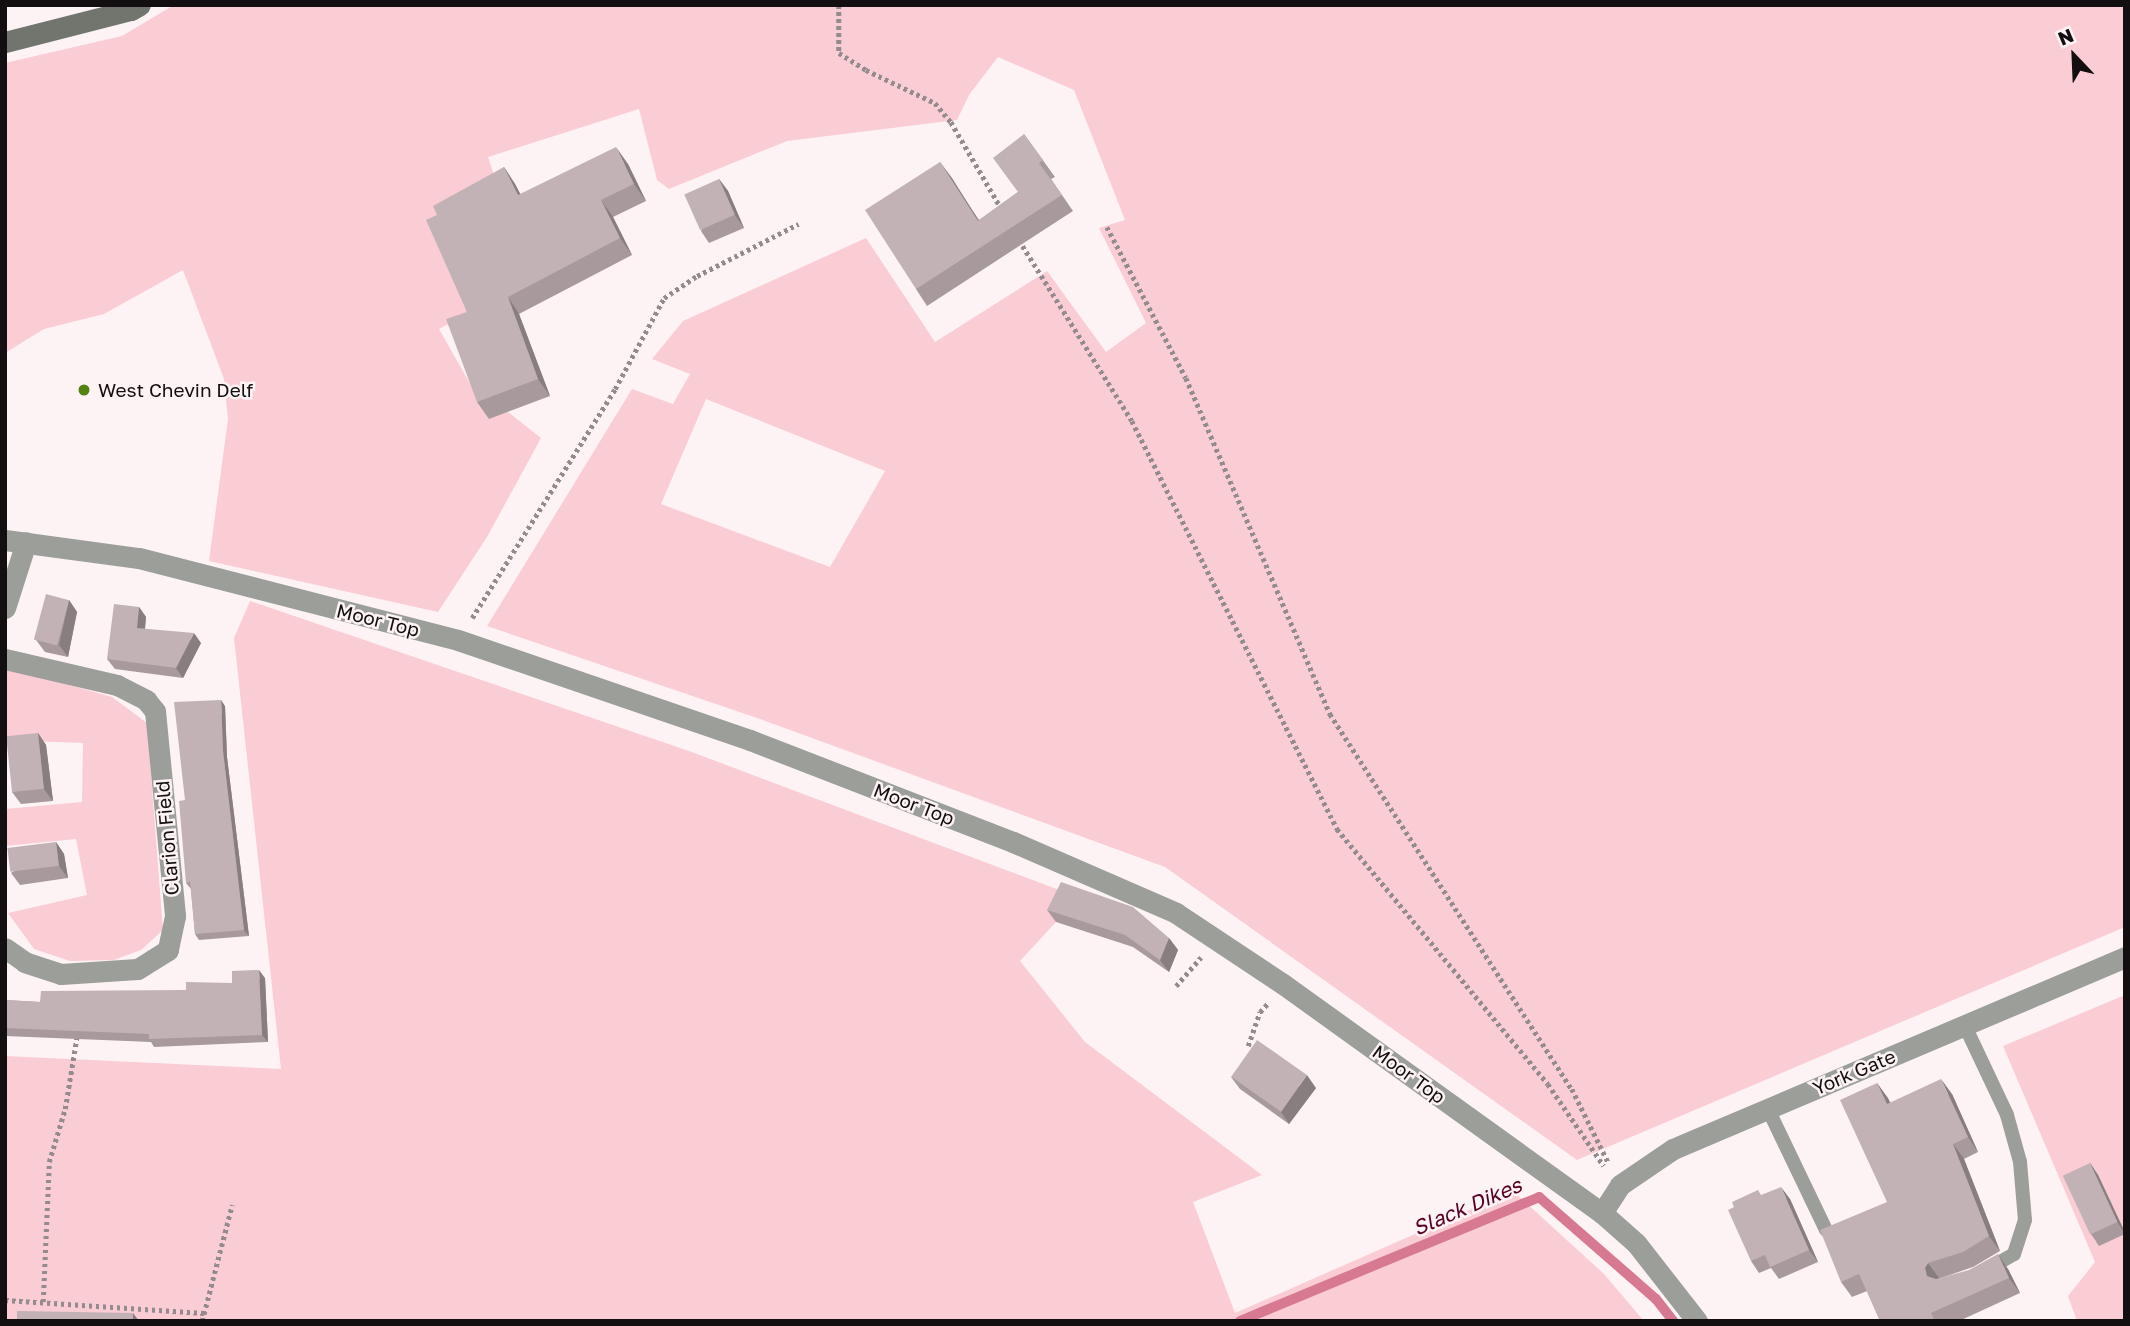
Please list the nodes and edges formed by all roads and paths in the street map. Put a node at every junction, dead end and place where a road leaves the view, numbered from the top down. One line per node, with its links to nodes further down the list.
1 (140, 5): 3 (street)
2 (839, 5): 4 (path)
3 (5, 41)
4 (1002, 211)
5 (798, 224): 10 (path)
6 (1107, 227): 21 (path)
7 (1016, 234): 21 (path)
8 (15, 541): 9 (street); 10 (street, Moor Top)
9 (5, 608)
10 (458, 640): 12 (street, Moor Top)
11 (5, 660): 13 (street, Clarion Field)
12 (1216, 939): 15 (street, Moor Top); 16 (path)
13 (5, 948)
14 (2125, 957): 17 (street, York Gate)
15 (1283, 984): 19 (path); 23 (street, Moor Top)
16 (1176, 986)
17 (1965, 1026): 20 (street, York Gate); 25 (lane)
18 (78, 1033): 27 (path)
19 (1248, 1046)
20 (1768, 1109): 21 (street, York Gate); 24 (lane)
21 (1618, 1187): 23 (street, York Gate)
22 (232, 1205): 28 (path)
23 (1602, 1213): 30 (street, Moor Top)
24 (1826, 1230)
25 (1976, 1276)
26 (5, 1300): 27 (path)
27 (43, 1302): 28 (path)
28 (205, 1313): 29 (path)
29 (202, 1321)
30 (1698, 1321)

